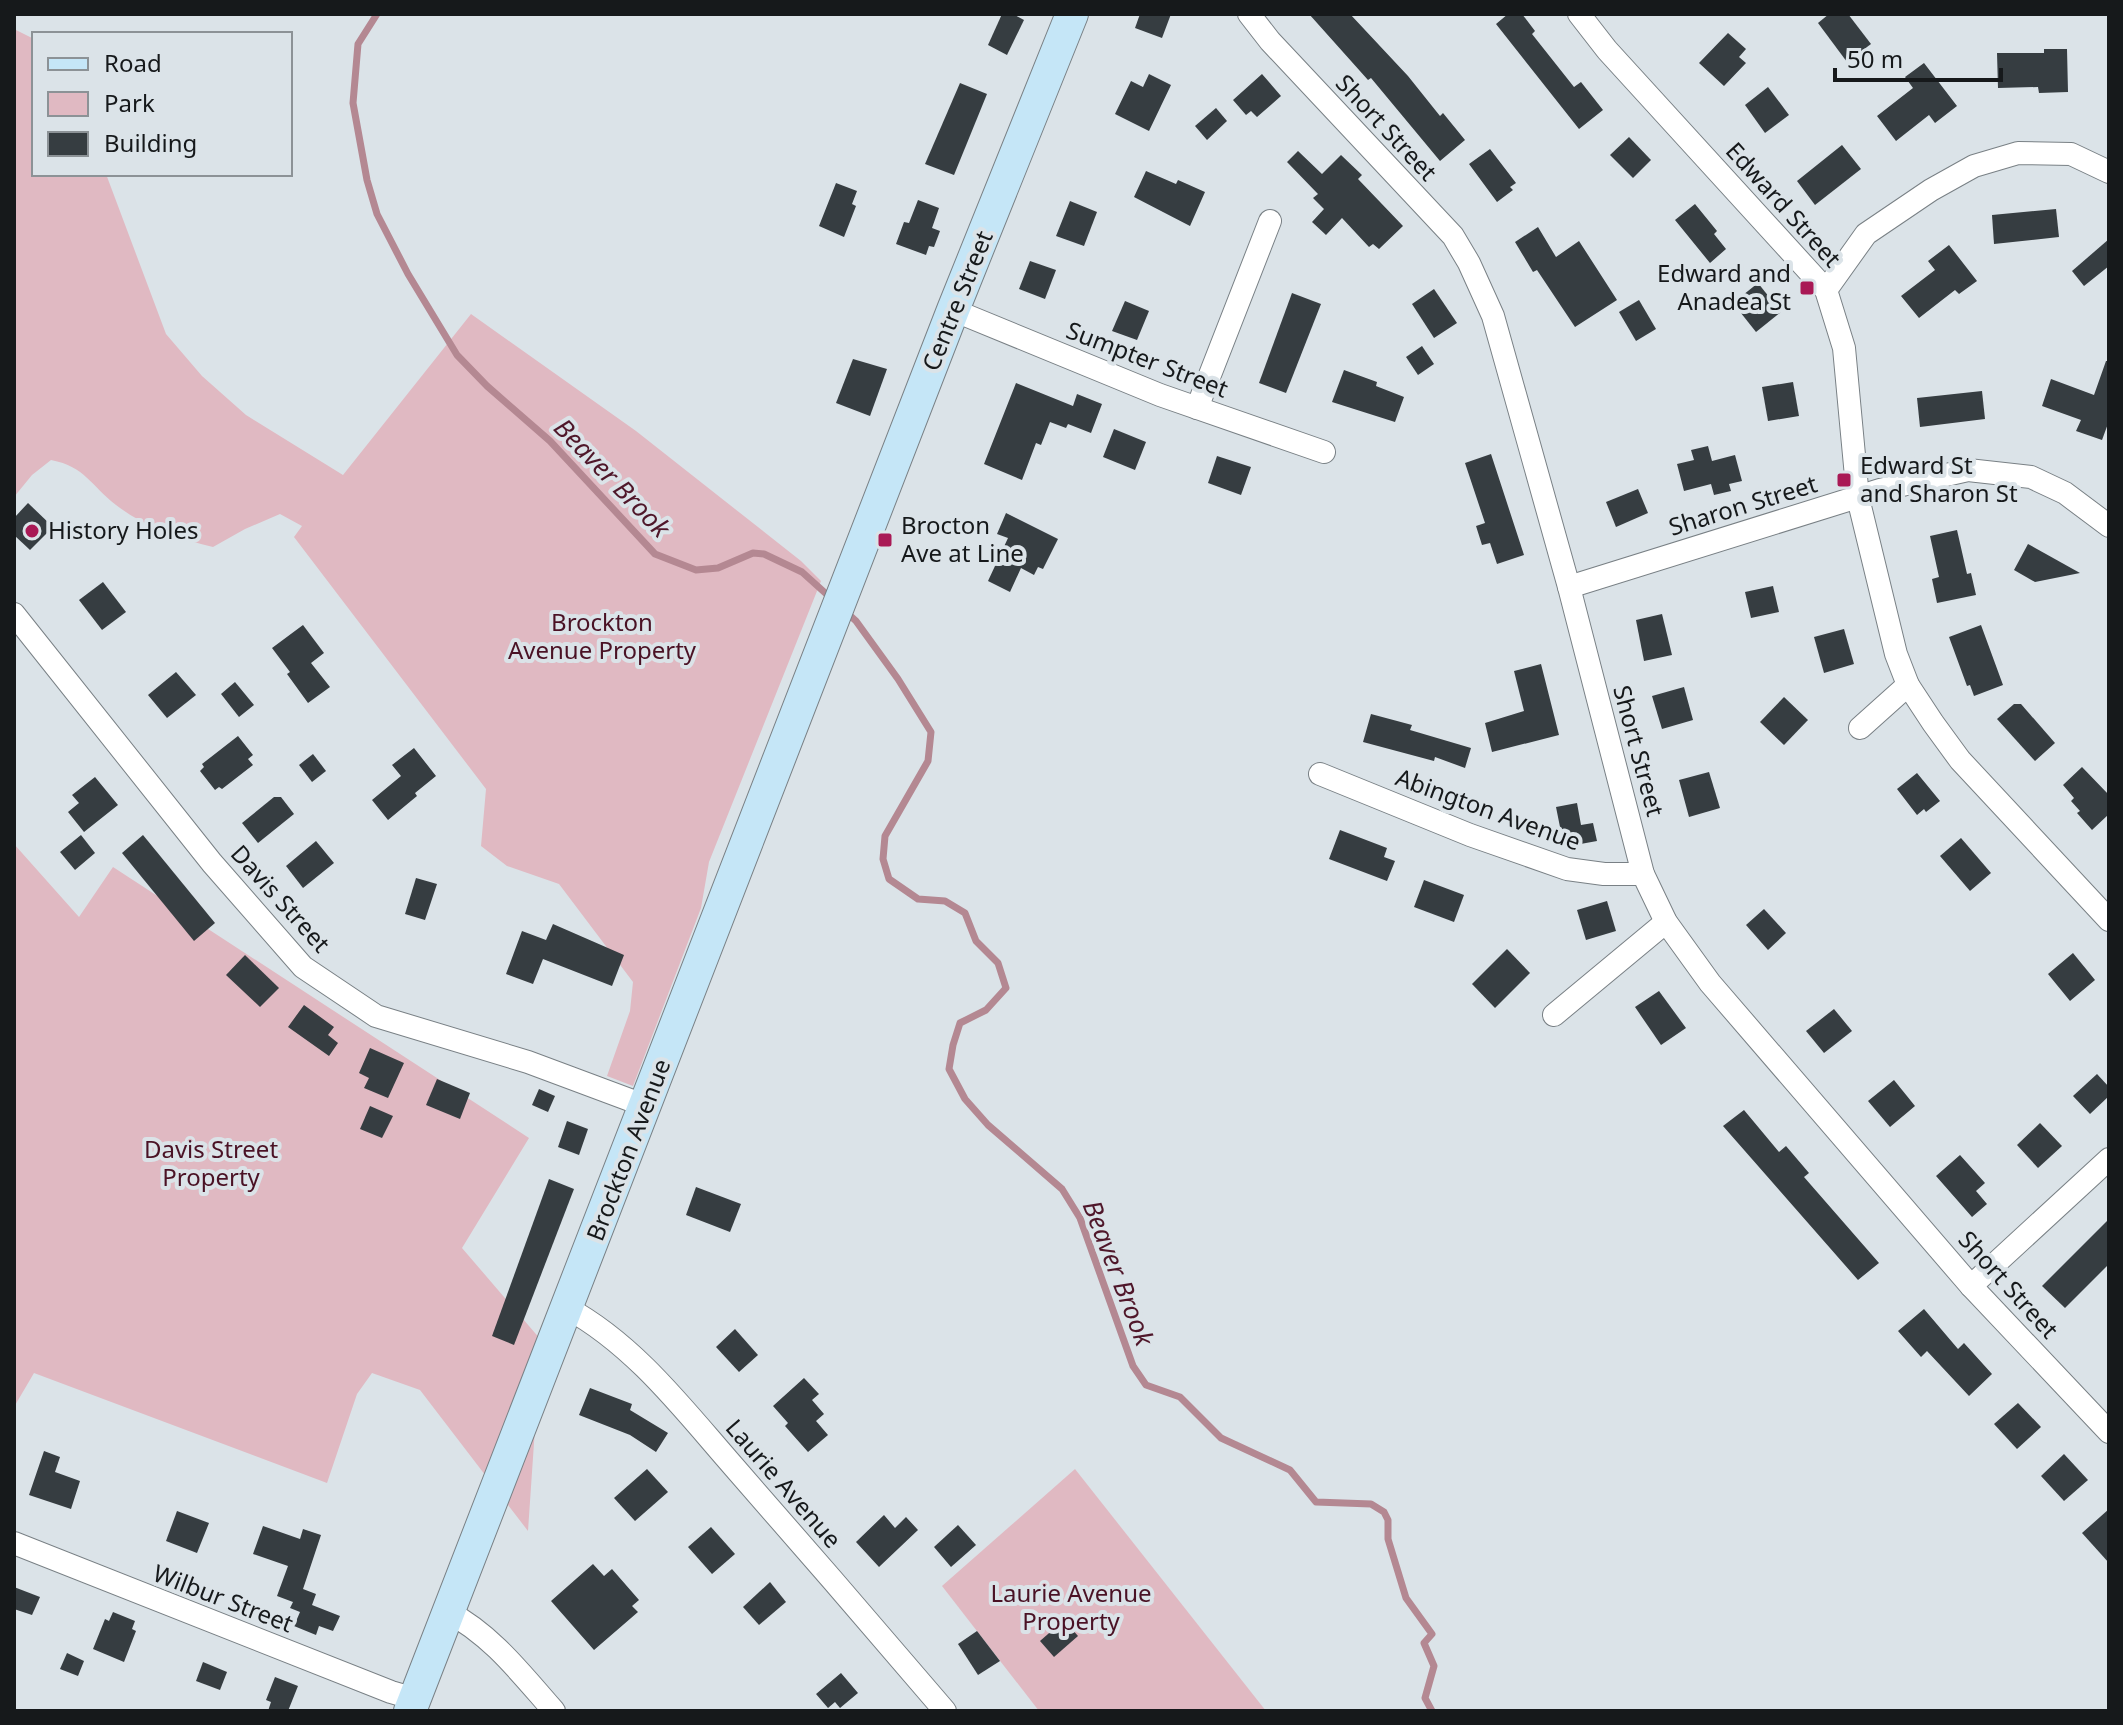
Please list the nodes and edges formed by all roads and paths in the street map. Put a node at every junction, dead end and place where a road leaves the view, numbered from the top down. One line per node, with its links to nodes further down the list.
1 (1072, 14): 7 (main road, Centre Street)
2 (1249, 14): 12 (street, Short Street)
3 (1579, 14): 6 (street, Edward Street)
4 (2109, 172): 6 (street)
5 (1270, 221): 8 (street)
6 (1826, 290): 10 (street, Edward Street)
7 (953, 310): 8 (street, Sumpter Street); 13 (main road, Centre Street)
8 (1197, 408): 9 (street, Sumpter Street)
9 (1324, 452)
10 (1858, 498): 11 (street, Sharon Street); 12 (street, Sharon Street); 15 (street, Edward Street)
11 (2109, 526)
12 (1569, 587): 18 (street, Short Street)
13 (842, 600): 22 (main road, Brockton Avenue)
14 (14, 614): 22 (street, Davis Street)
15 (1908, 685): 16 (street); 19 (street, Edward Street)
16 (1860, 728)
17 (1320, 774): 18 (street, Abington Avenue)
18 (1643, 874): 20 (street, Short Street)
19 (2109, 920)
20 (1666, 922): 21 (street); 24 (street, Short Street)
21 (1554, 1015)
22 (646, 1106): 25 (main road, Brockton Avenue)
23 (2109, 1159): 24 (street)
24 (1971, 1286): 26 (street, Short Street)
25 (567, 1308): 28 (main road, Brockton Avenue); 31 (street, Laurie Avenue)
26 (2109, 1432)
27 (14, 1543): 29 (street, Wilbur Street)
28 (448, 1612): 29 (main road, Brockton Avenue); 30 (street)
29 (412, 1705)
30 (554, 1711)
31 (945, 1711)

